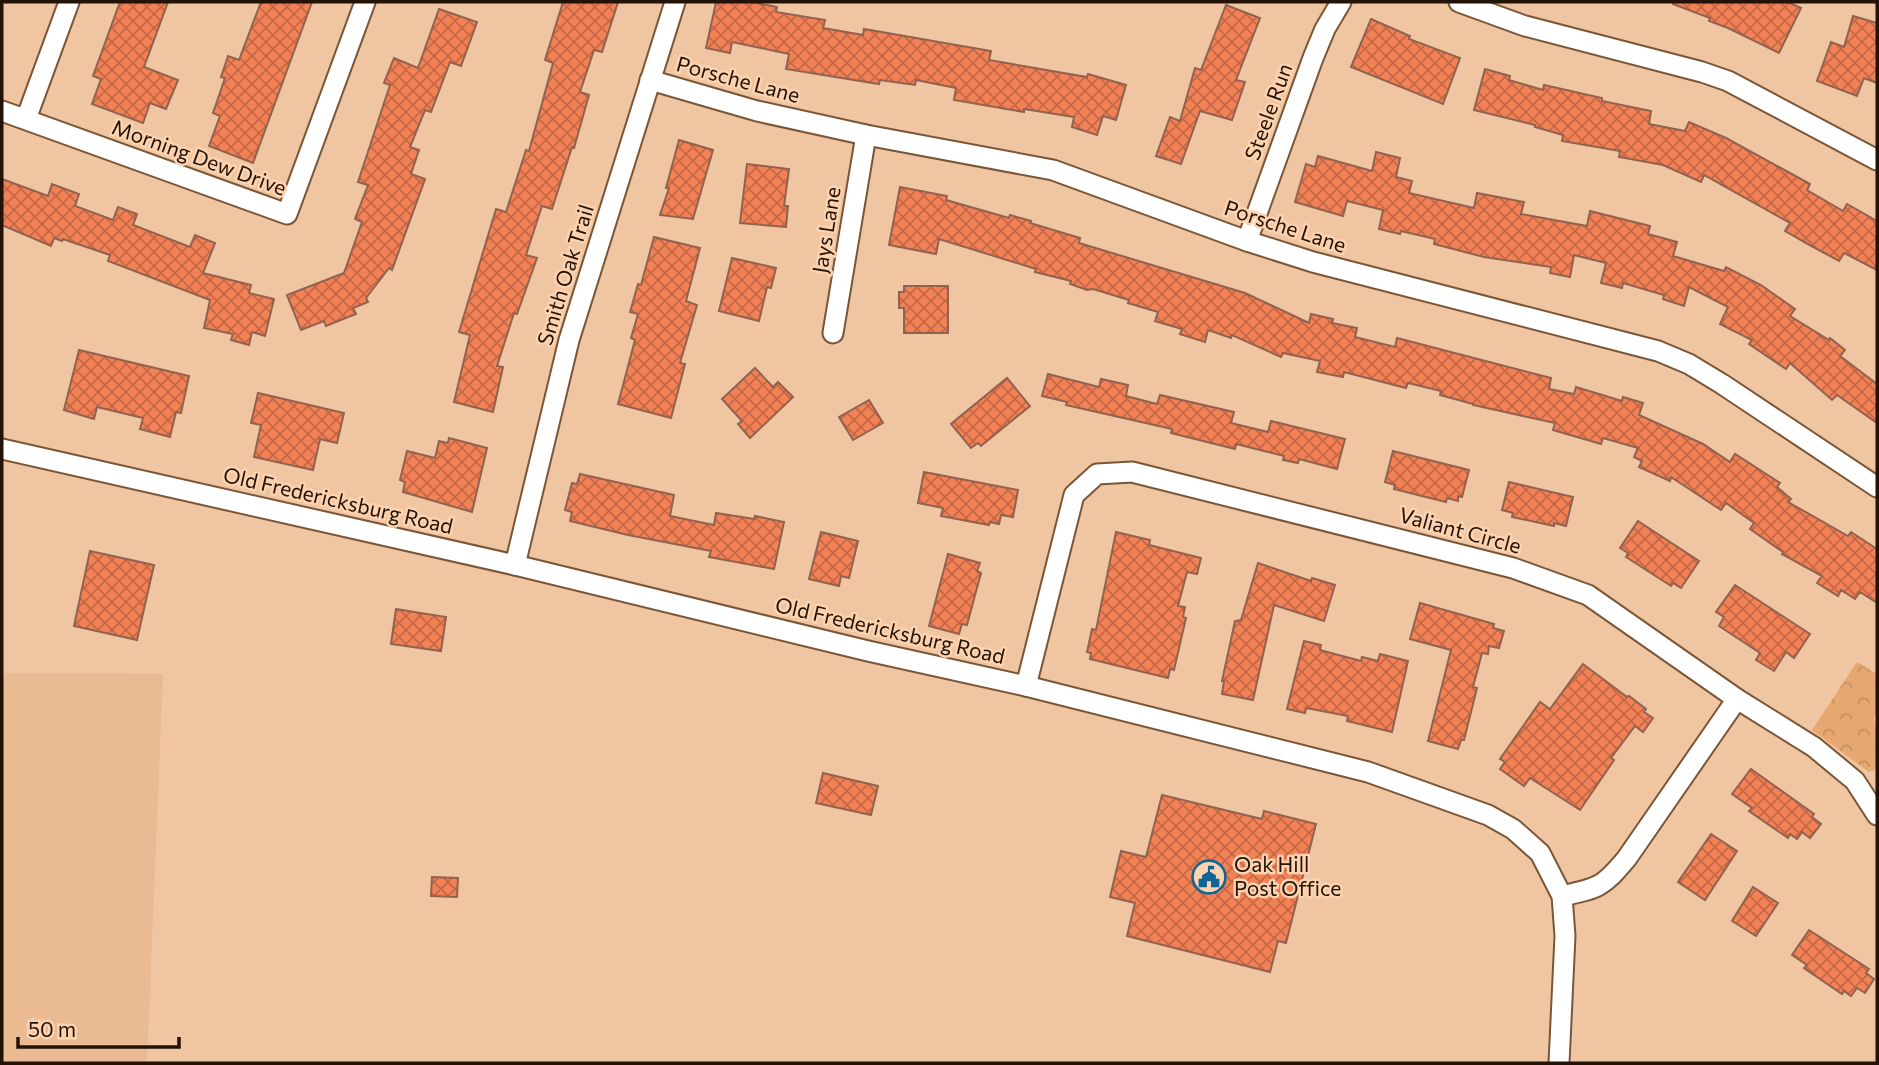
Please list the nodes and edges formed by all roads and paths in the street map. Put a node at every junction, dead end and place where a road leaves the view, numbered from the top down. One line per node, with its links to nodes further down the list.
1 (69, 2): 8 (street)
2 (365, 2): 8 (street, Morning Dew Drive)
3 (675, 2): 6 (street, Smith Oak Trail)
4 (1341, 2): 11 (street, Steele Run)
5 (1459, 2): 10 (street)
6 (650, 80): 9 (street, Porsche Lane); 15 (street, Smith Oak Trail)
7 (2, 111): 8 (street, Morning Dew Drive)
8 (26, 120)
9 (866, 135): 11 (street, Porsche Lane); 12 (street, Jays Lane)
10 (1877, 160)
11 (1247, 241): 14 (street, Porsche Lane)
12 (833, 333)
13 (2, 449): 15 (street, Old Fredericksburg Road)
14 (1877, 486)
15 (515, 565): 16 (street, Old Fredericksburg Road)
16 (1026, 686): 17 (street, Valiant Circle); 19 (street, Old Fredericksburg Road)
17 (1737, 699): 18 (street, Valiant Circle); 19 (street)
18 (1877, 815)
19 (1562, 896): 20 (street, Old Fredericksburg Road)
20 (1559, 1063)

